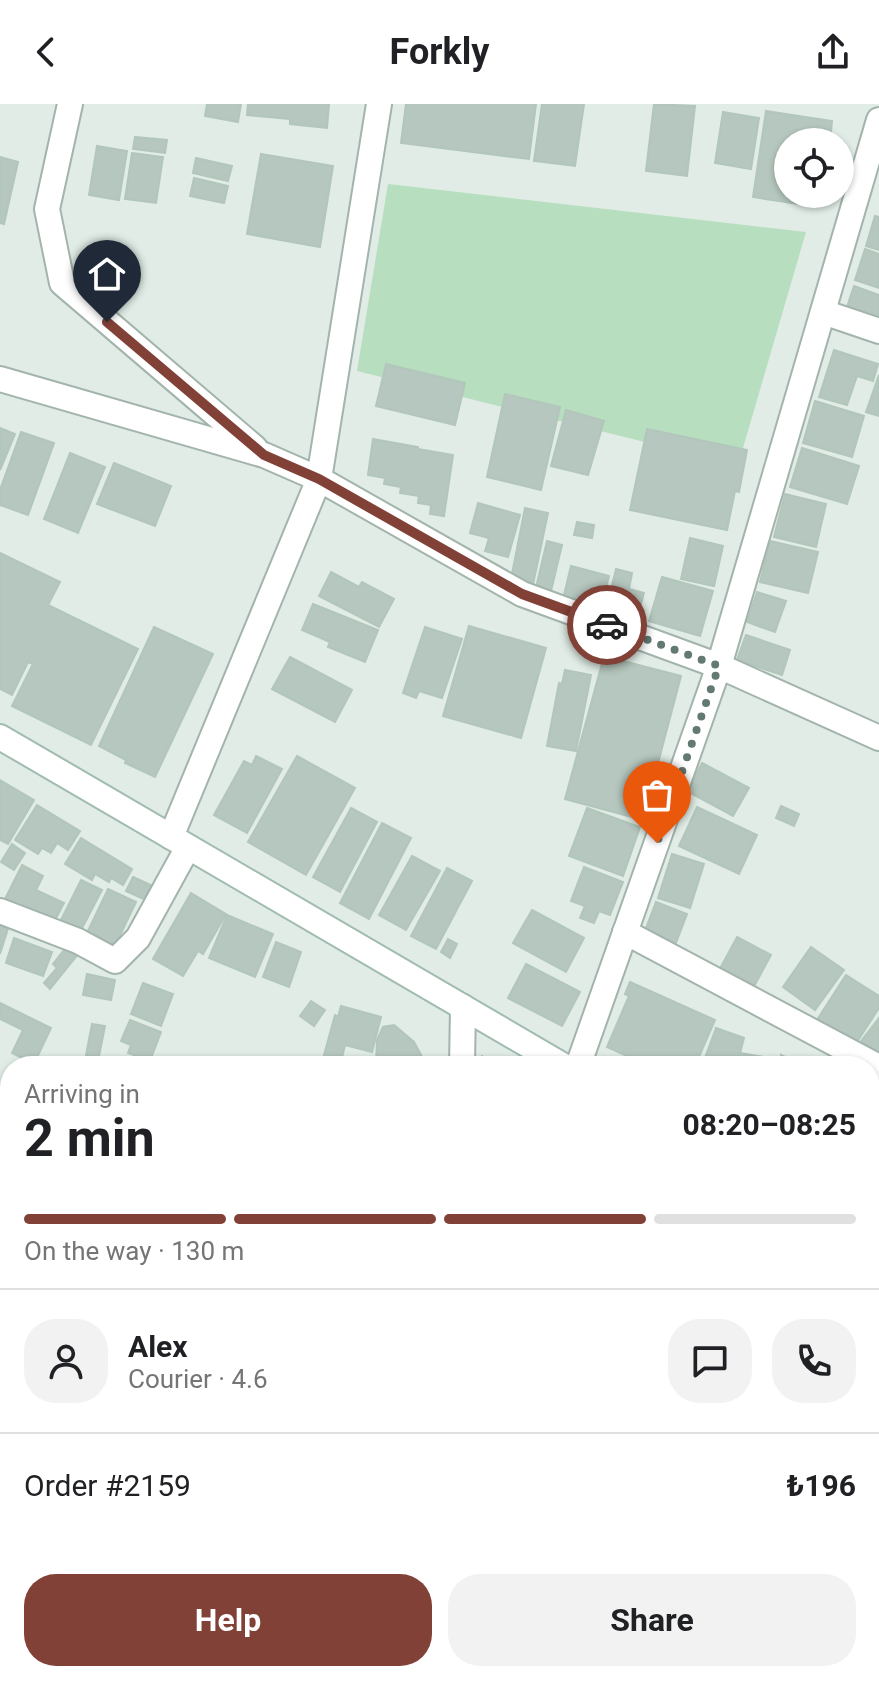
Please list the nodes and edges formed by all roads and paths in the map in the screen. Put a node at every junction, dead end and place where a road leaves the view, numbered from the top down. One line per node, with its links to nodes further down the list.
1 (70, 104): 7 (street)
2 (379, 104): 8 (street)
3 (879, 120): 4 (street)
4 (823, 312): 5 (street); 9 (street)
5 (879, 331)
6 (0, 379): 7 (street)
7 (264, 455): 8 (street)
8 (319, 479): 9 (street); 12 (street)
9 (719, 666): 11 (street); 14 (street)
10 (0, 737): 12 (street)
11 (879, 738)
12 (180, 842): 13 (street); 15 (street)
13 (0, 911)
14 (625, 932): 18 (street); 19 (street)
15 (463, 1007): 16 (street); 17 (street)
16 (462, 1056)
17 (547, 1056)
18 (582, 1056)
19 (858, 1056)

